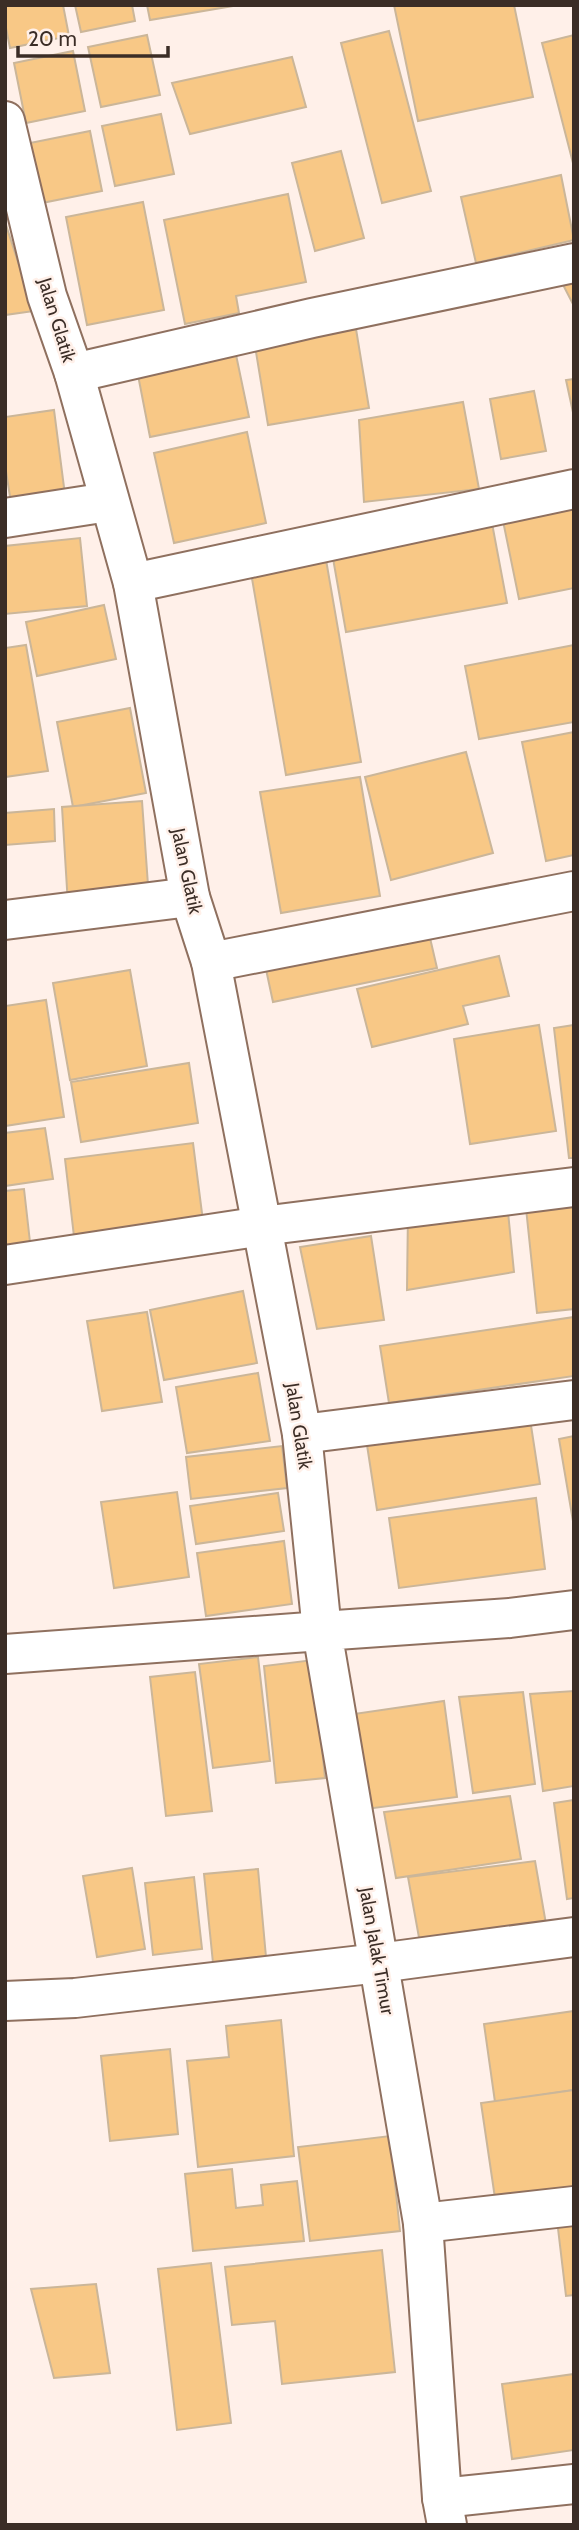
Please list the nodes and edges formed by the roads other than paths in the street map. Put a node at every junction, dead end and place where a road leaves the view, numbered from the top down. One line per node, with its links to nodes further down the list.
1 (5, 121): 3 (street, Jalan Glatik)
2 (574, 263): 3 (street)
3 (74, 373): 5 (street, Jalan Glatik)
4 (574, 489): 7 (street)
5 (108, 502): 6 (street); 7 (street, Jalan Glatik)
6 (5, 518)
7 (133, 583): 9 (street, Jalan Glatik)
8 (574, 891): 11 (street)
9 (190, 897): 10 (street); 11 (street, Jalan Glatik)
10 (5, 920)
11 (211, 962): 13 (street, Jalan Glatik)
12 (574, 1187): 13 (street)
13 (262, 1226): 14 (street); 16 (street, Jalan Glatik)
14 (5, 1265)
15 (574, 1400): 16 (street)
16 (302, 1434): 18 (street, Jalan Glatik)
17 (574, 1610): 18 (street)
18 (322, 1631): 19 (street); 21 (street, Jalan Jalak Timur)
19 (5, 1654)
20 (574, 1937): 21 (street)
21 (379, 1963): 22 (street); 24 (street, Jalan Jalak Timur)
22 (5, 2001)
23 (574, 2206): 24 (street)
24 (423, 2223): 26 (street, Jalan Jalak Timur)
25 (574, 2484): 26 (street)
26 (445, 2511)

